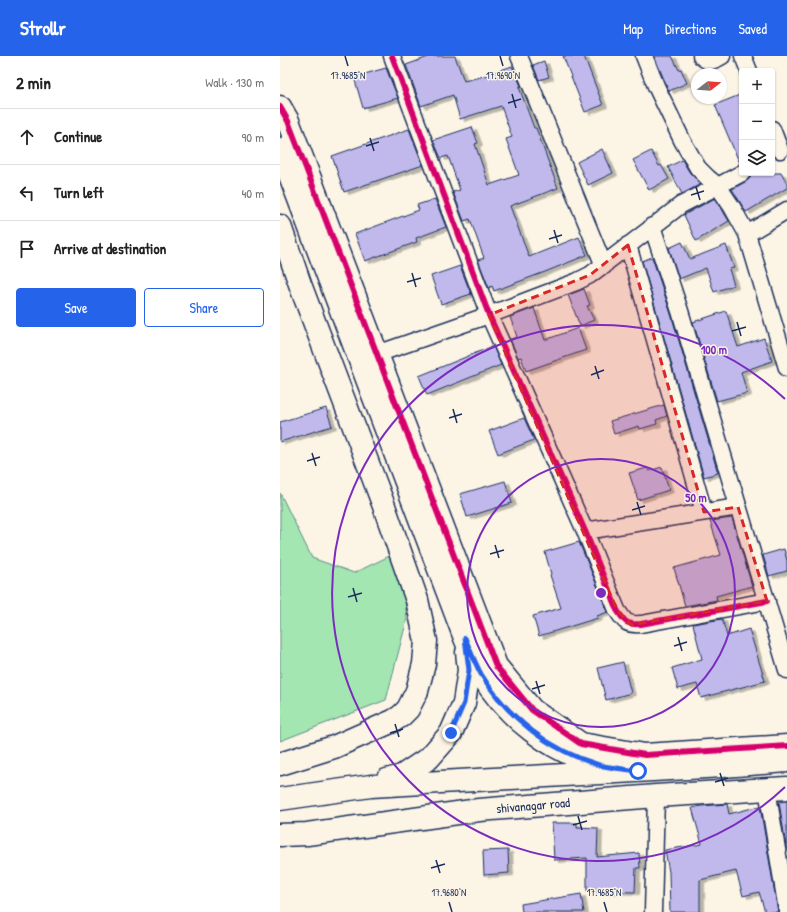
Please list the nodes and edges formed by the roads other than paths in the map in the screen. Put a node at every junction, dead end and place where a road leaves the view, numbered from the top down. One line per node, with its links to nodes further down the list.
1 (392, 56): 20 (street)
2 (519, 56): 19 (street)
3 (644, 56): 13 (street)
4 (701, 56): 5 (street)
5 (722, 56)
6 (743, 56): 7 (street)
7 (748, 68)
8 (280, 107): 21 (street)
9 (775, 137): 11 (street)
10 (280, 149): 27 (street)
11 (780, 150)
12 (739, 174): 13 (street)
13 (718, 186): 16 (street); 17 (street)
14 (787, 210): 17 (street)
15 (280, 226): 31 (street)
16 (652, 226): 18 (street); 23 (street)
17 (747, 234): 22 (street)
18 (628, 245): 19 (street); 24 (street)
19 (604, 266): 20 (street)
20 (490, 315): 21 (street); 25 (street)
21 (377, 354): 29 (street)
22 (787, 368)
23 (738, 507): 24 (street); 26 (street)
24 (704, 512): 25 (street)
25 (584, 531): 26 (street)
26 (767, 601): 28 (street)
27 (465, 638): 32 (street); 33 (street)
28 (787, 670)
29 (787, 746)
30 (787, 761): 32 (street)
31 (280, 764)
32 (638, 771): 33 (street)
33 (371, 786): 36 (street)
34 (777, 788): 35 (street, shivanagar road); 40 (street)
35 (656, 796): 37 (street, shivanagar road); 41 (street)
36 (280, 799)
37 (307, 834): 38 (street, shivanagar road); 39 (street)
38 (280, 835)
39 (280, 841)
40 (787, 910)
41 (653, 912)

